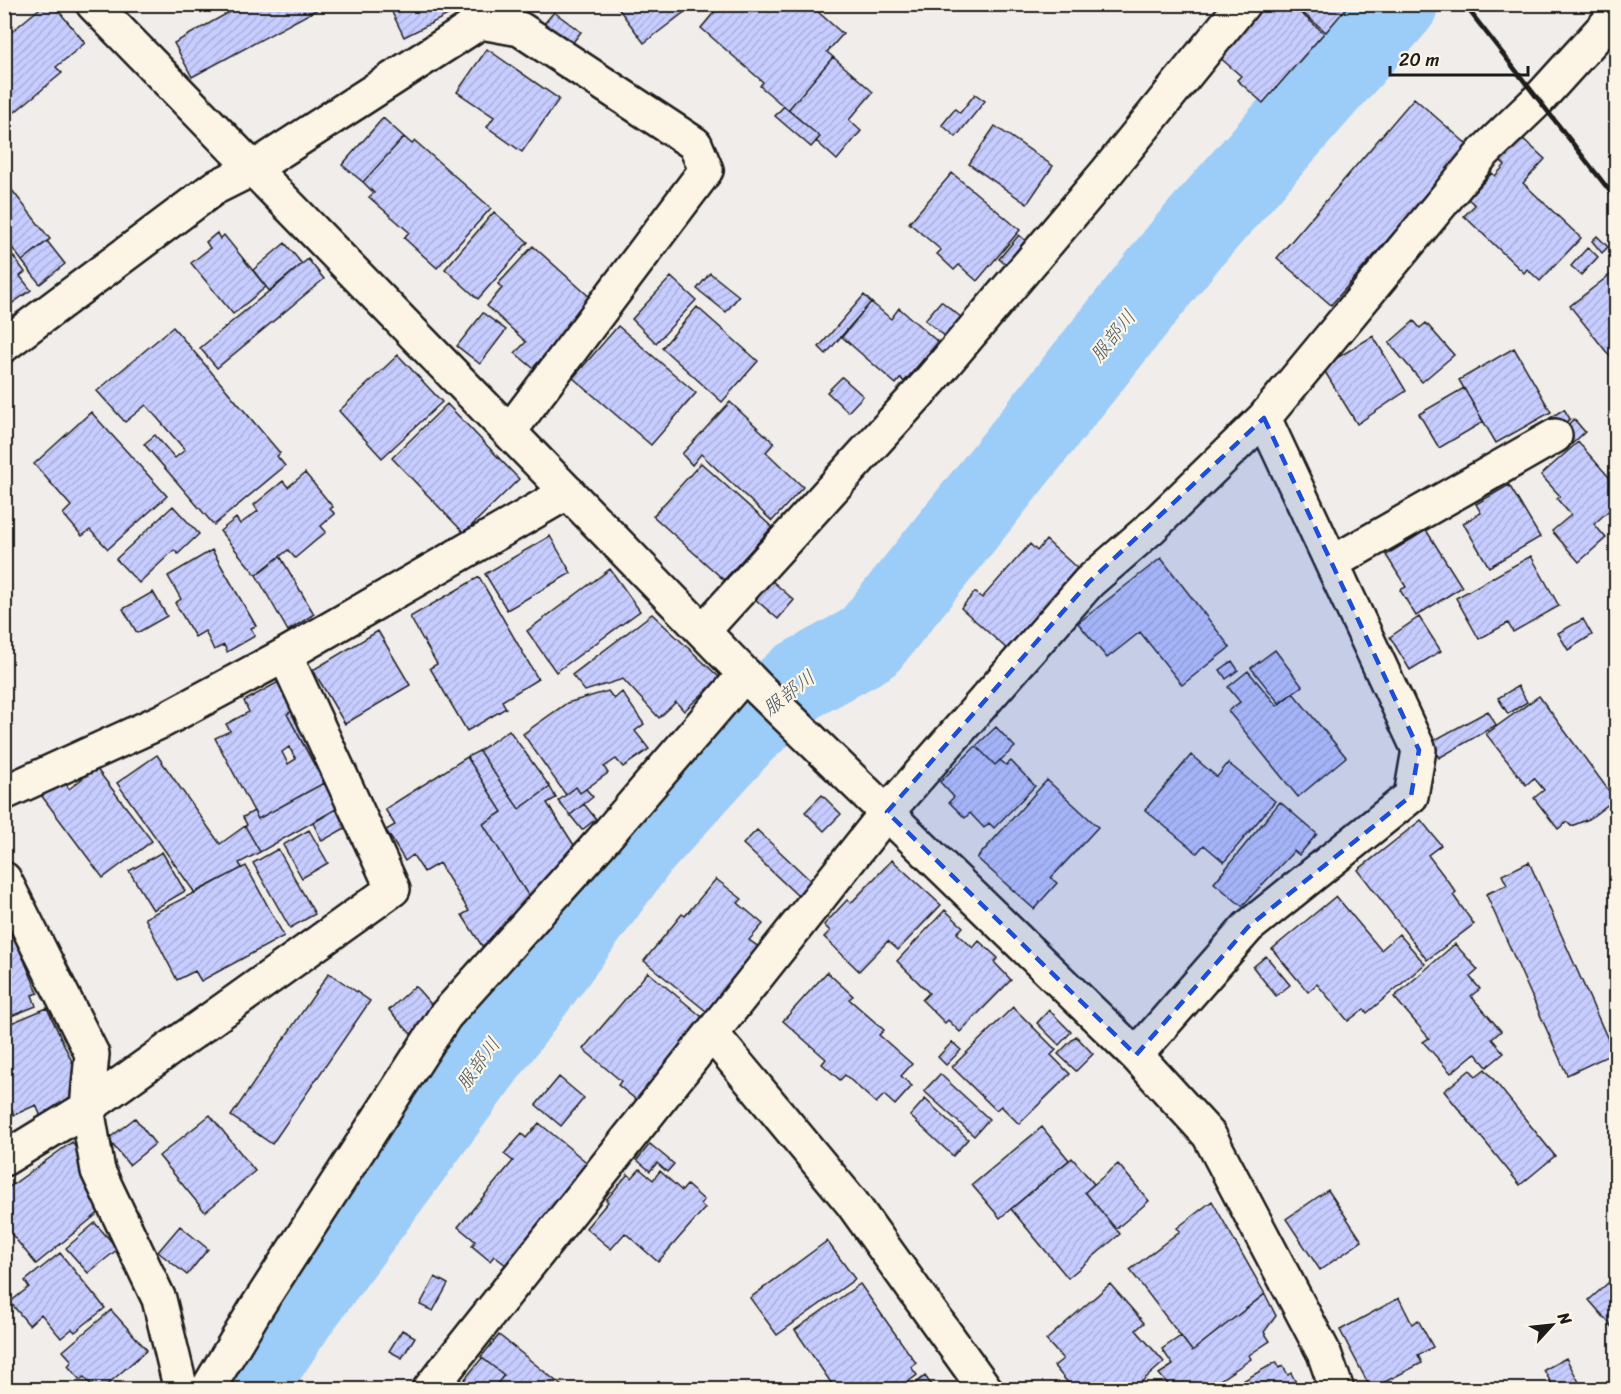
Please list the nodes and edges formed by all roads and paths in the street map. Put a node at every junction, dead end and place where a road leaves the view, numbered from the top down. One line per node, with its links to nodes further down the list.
1 (93, 4): 5 (street)
2 (1243, 4): 12 (street)
3 (487, 10): 5 (street); 8 (street)
4 (1617, 14): 7 (street)
5 (254, 168): 6 (street); 8 (street)
6 (4, 345)
7 (1264, 418): 11 (street); 16 (street)
8 (509, 432): 10 (street)
9 (1555, 436): 11 (street)
10 (568, 492): 12 (street); 13 (street)
11 (1332, 563): 19 (street)
12 (703, 631): 14 (street)
13 (285, 655): 15 (street); 20 (street)
14 (744, 674): 16 (street); 23 (street)
15 (4, 793)
16 (887, 812): 18 (street); 19 (street)
17 (4, 879): 20 (street)
18 (712, 1034): 24 (street); 25 (street)
19 (1136, 1055): 26 (street)
20 (87, 1108): 21 (street); 22 (street)
21 (4, 1159)
22 (181, 1389)
23 (207, 1389)
24 (429, 1389)
25 (986, 1389)
26 (1337, 1389)

